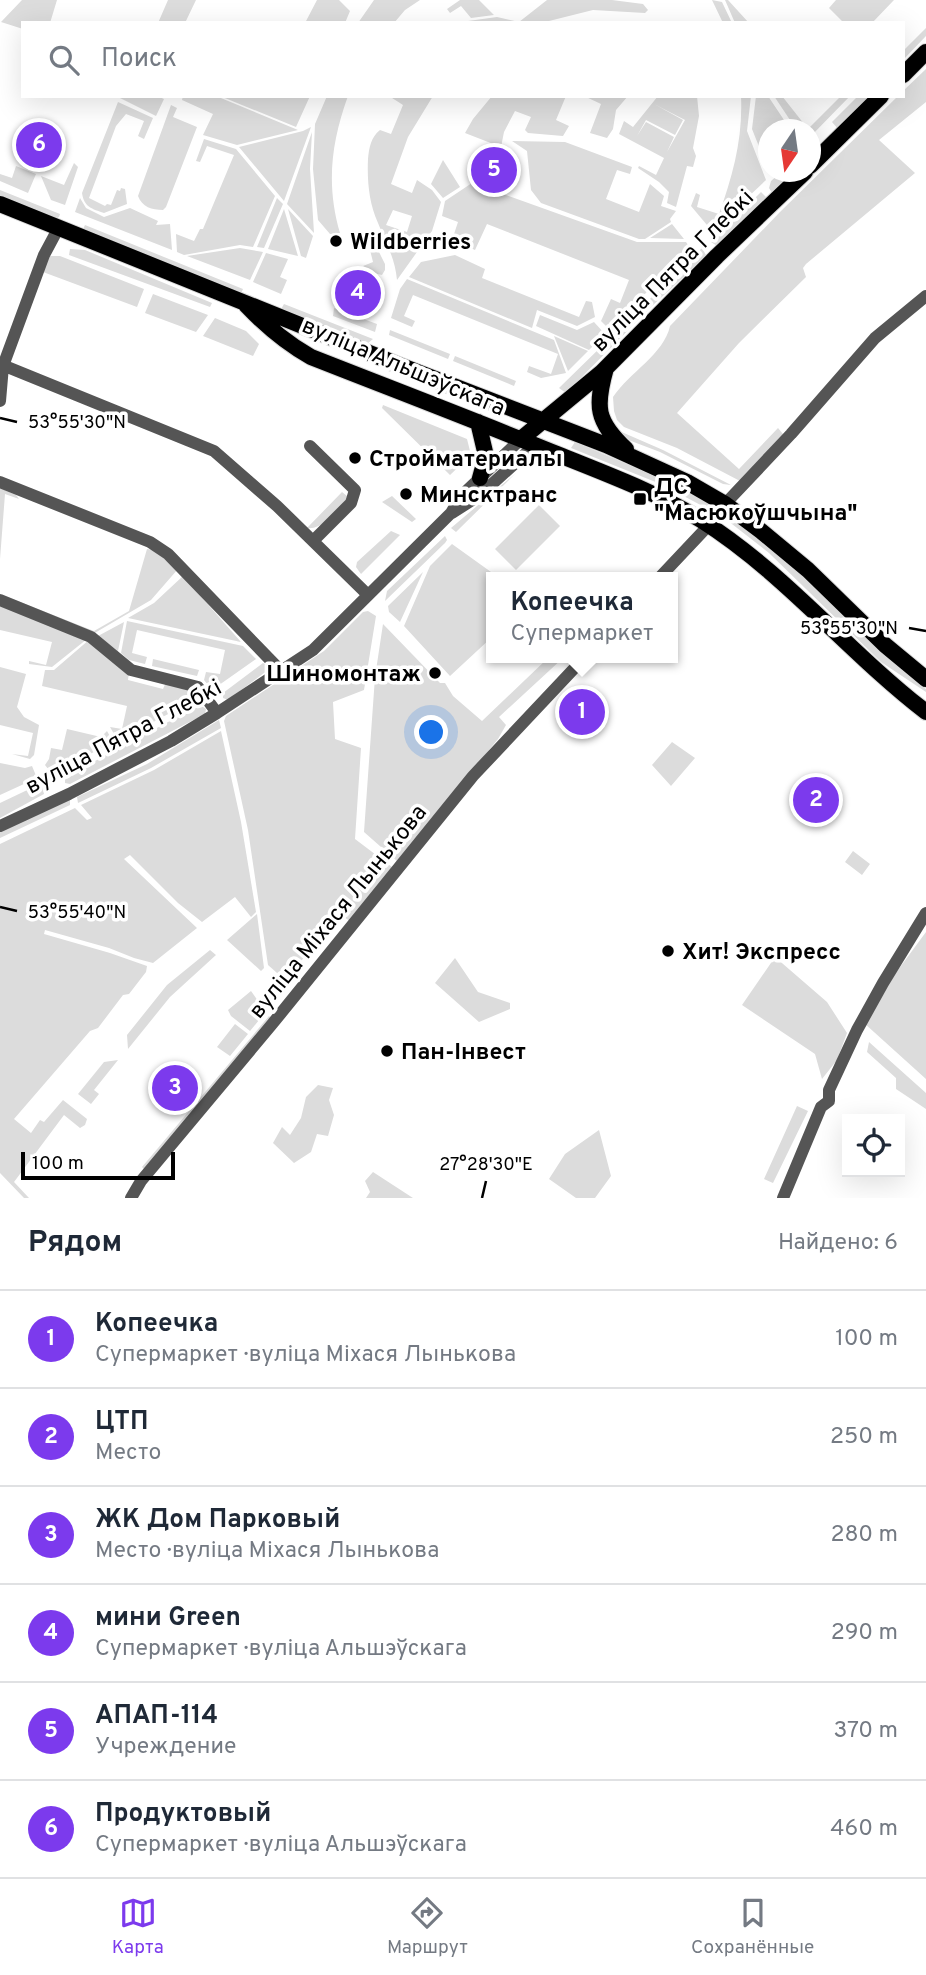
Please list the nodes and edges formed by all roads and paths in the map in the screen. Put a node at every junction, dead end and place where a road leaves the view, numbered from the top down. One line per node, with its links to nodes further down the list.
1 (926, 52): 2 (main road)
2 (905, 73)
3 (879, 98): 4 (main road)
4 (821, 155)
5 (795, 182): 11 (main road, вуліца Пятра Глебкі)
6 (0, 204): 7 (main road, вуліца Альшэўскага)
7 (59, 227): 9 (main road, вуліца Альшэўскага); 10 (street)
8 (926, 296): 20 (street)
9 (242, 300): 13 (main road, вуліца Альшэўскага); 14 (main road, вуліца Альшэўскага)
10 (2, 365): 12 (street); 23 (street)
11 (604, 370): 14 (main road, вуліца Пятра Глебкі); 17 (main road)
12 (0, 401)
13 (478, 422): 15 (main road, вуліца Альшэўскага); 18 (main road)
14 (548, 423): 15 (main road, вуліца Пятра Глебкі); 17 (main road, вуліца Альшэўскага)
15 (528, 442): 18 (street, вуліца Пятра Глебкі); 21 (street, вуліца Пятра Глебкі); 22 (main road, вуліца Альшэўскага)
16 (310, 446): 23 (street)
17 (633, 456): 20 (main road)
18 (480, 478): 21 (street, вуліца Пятра Глебкі)
19 (0, 482): 28 (street)
20 (725, 504): 29 (main road)
21 (451, 513): 25 (street, вуліца Пятра Глебкі)
22 (709, 525): 24 (street); 30 (main road, вуліца Альшэўскага)
23 (313, 541): 25 (street)
24 (665, 572)
25 (368, 595): 28 (street, вуліца Пятра Глебкі)
26 (0, 600): 31 (street)
27 (579, 663): 34 (street, вуліца Міхася Лынькова)
28 (281, 671): 31 (street, вуліца Пятра Глебкі)
29 (926, 679)
30 (926, 712)
31 (217, 713): 32 (street, вуліца Пятра Глебкі)
32 (0, 826)
33 (926, 913): 35 (street)
34 (131, 1198)
35 (783, 1198)

